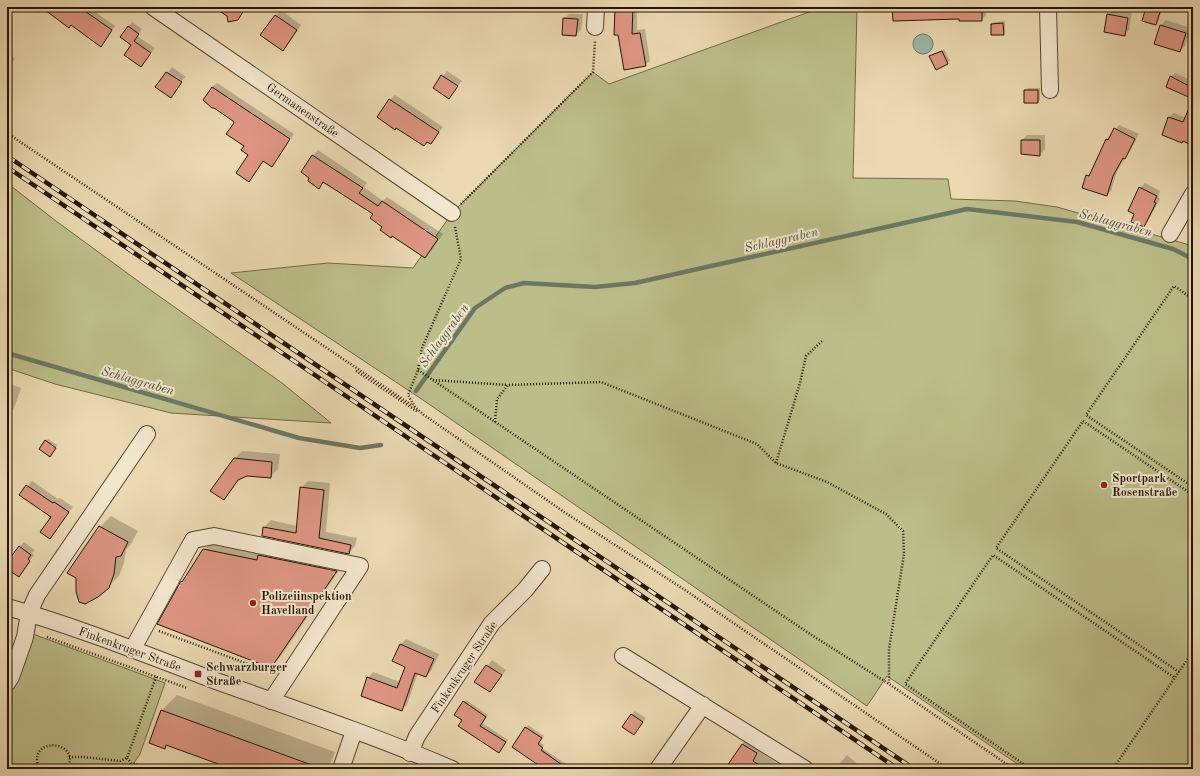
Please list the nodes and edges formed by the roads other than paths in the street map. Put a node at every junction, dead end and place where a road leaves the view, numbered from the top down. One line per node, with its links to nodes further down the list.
1 (153, 7): 7 (street, Germanenstraße)
2 (596, 7): 4 (street)
3 (1048, 7): 5 (street)
4 (595, 27)
5 (1050, 90)
6 (1191, 201): 8 (street)
7 (452, 213)
8 (1170, 234)
9 (148, 434): 12 (street)
10 (542, 568): 19 (street, Finkenkruger Straße)
11 (7, 607): 12 (street, Finkenkruger Straße)
12 (29, 614): 13 (street, Finkenkruger Straße); 15 (street)
13 (132, 650): 16 (street, Finkenkruger Straße); 16 (street)
14 (623, 656): 17 (street)
15 (7, 683)
16 (271, 701): 18 (street, Finkenkruger Straße)
17 (703, 706): 22 (street); 23 (street)
18 (354, 731): 19 (street, Finkenkruger Straße); 20 (street)
19 (410, 753): 21 (street, Finkenkruger Straße)
20 (341, 769)
21 (452, 769)
22 (658, 769)
23 (805, 769)

